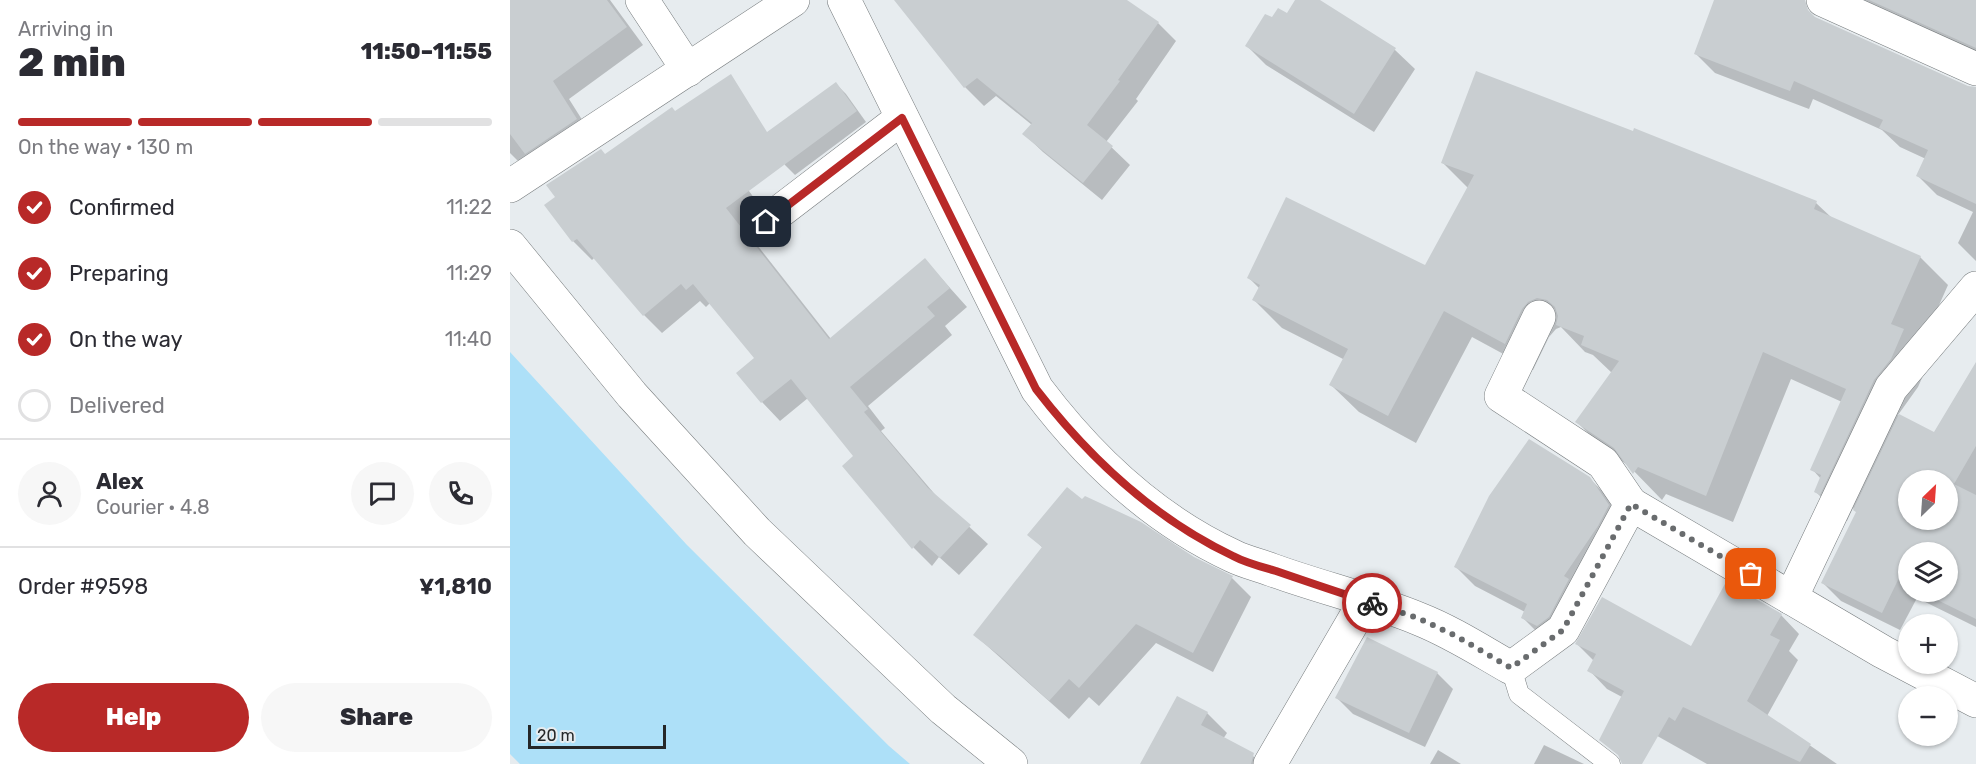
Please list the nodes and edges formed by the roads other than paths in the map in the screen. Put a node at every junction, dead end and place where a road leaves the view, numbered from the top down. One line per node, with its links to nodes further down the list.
1 (642, 0): 6 (street)
2 (793, 0): 6 (street)
3 (844, 0): 7 (street)
4 (1823, 0): 5 (street)
5 (1976, 69)
6 (688, 70): 8 (street)
7 (902, 118): 9 (street); 15 (street)
8 (510, 186)
9 (766, 222)
10 (510, 246): 18 (street)
11 (1976, 288): 14 (street)
12 (1539, 317): 13 (street)
13 (1631, 504): 14 (street); 16 (street)
14 (1791, 598): 17 (street)
15 (1365, 601): 16 (street); 19 (street)
16 (1511, 668): 20 (lane)
17 (1976, 701)
18 (1011, 764)
19 (1270, 764)
20 (1610, 764)

